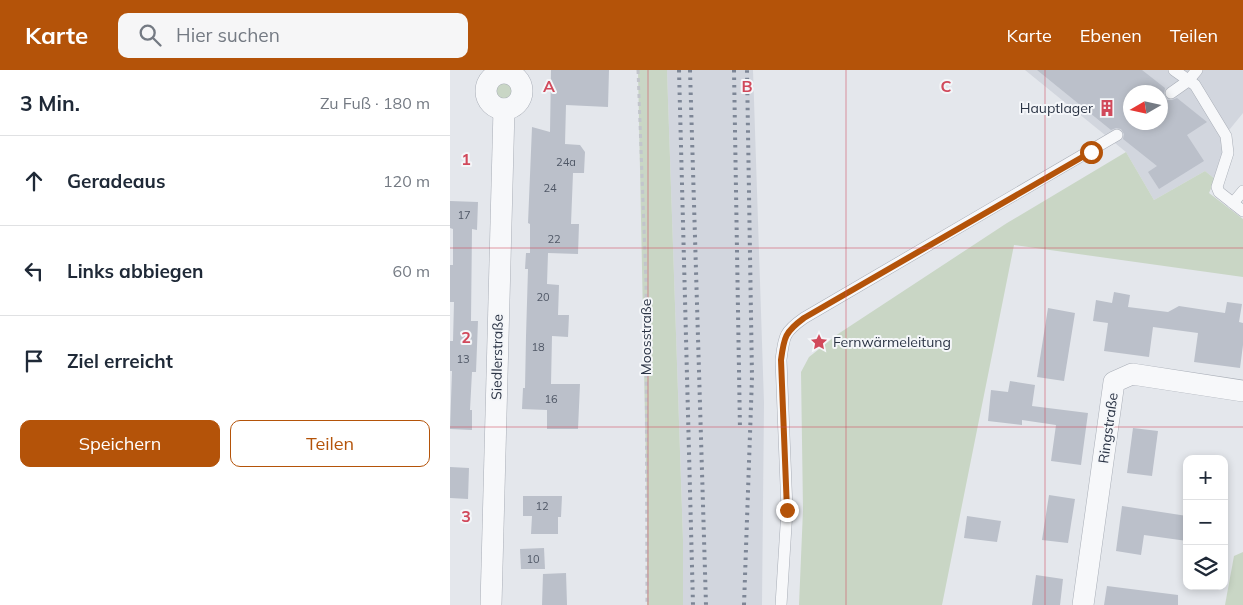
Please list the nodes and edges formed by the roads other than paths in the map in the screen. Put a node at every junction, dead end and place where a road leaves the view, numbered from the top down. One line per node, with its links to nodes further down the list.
1 (1174, 70): 4 (lane)
2 (1197, 70): 4 (lane)
3 (505, 71): 11 (street, Siedlerstraße)
4 (1188, 81): 5 (lane); 8 (lane)
5 (1171, 94)
6 (1117, 135): 12 (lane)
7 (1243, 191): 8 (lane)
8 (1233, 203): 9 (lane)
9 (1243, 211)
10 (1243, 391): 13 (street, Ringstraße)
11 (491, 605)
12 (781, 605)
13 (1083, 605)

